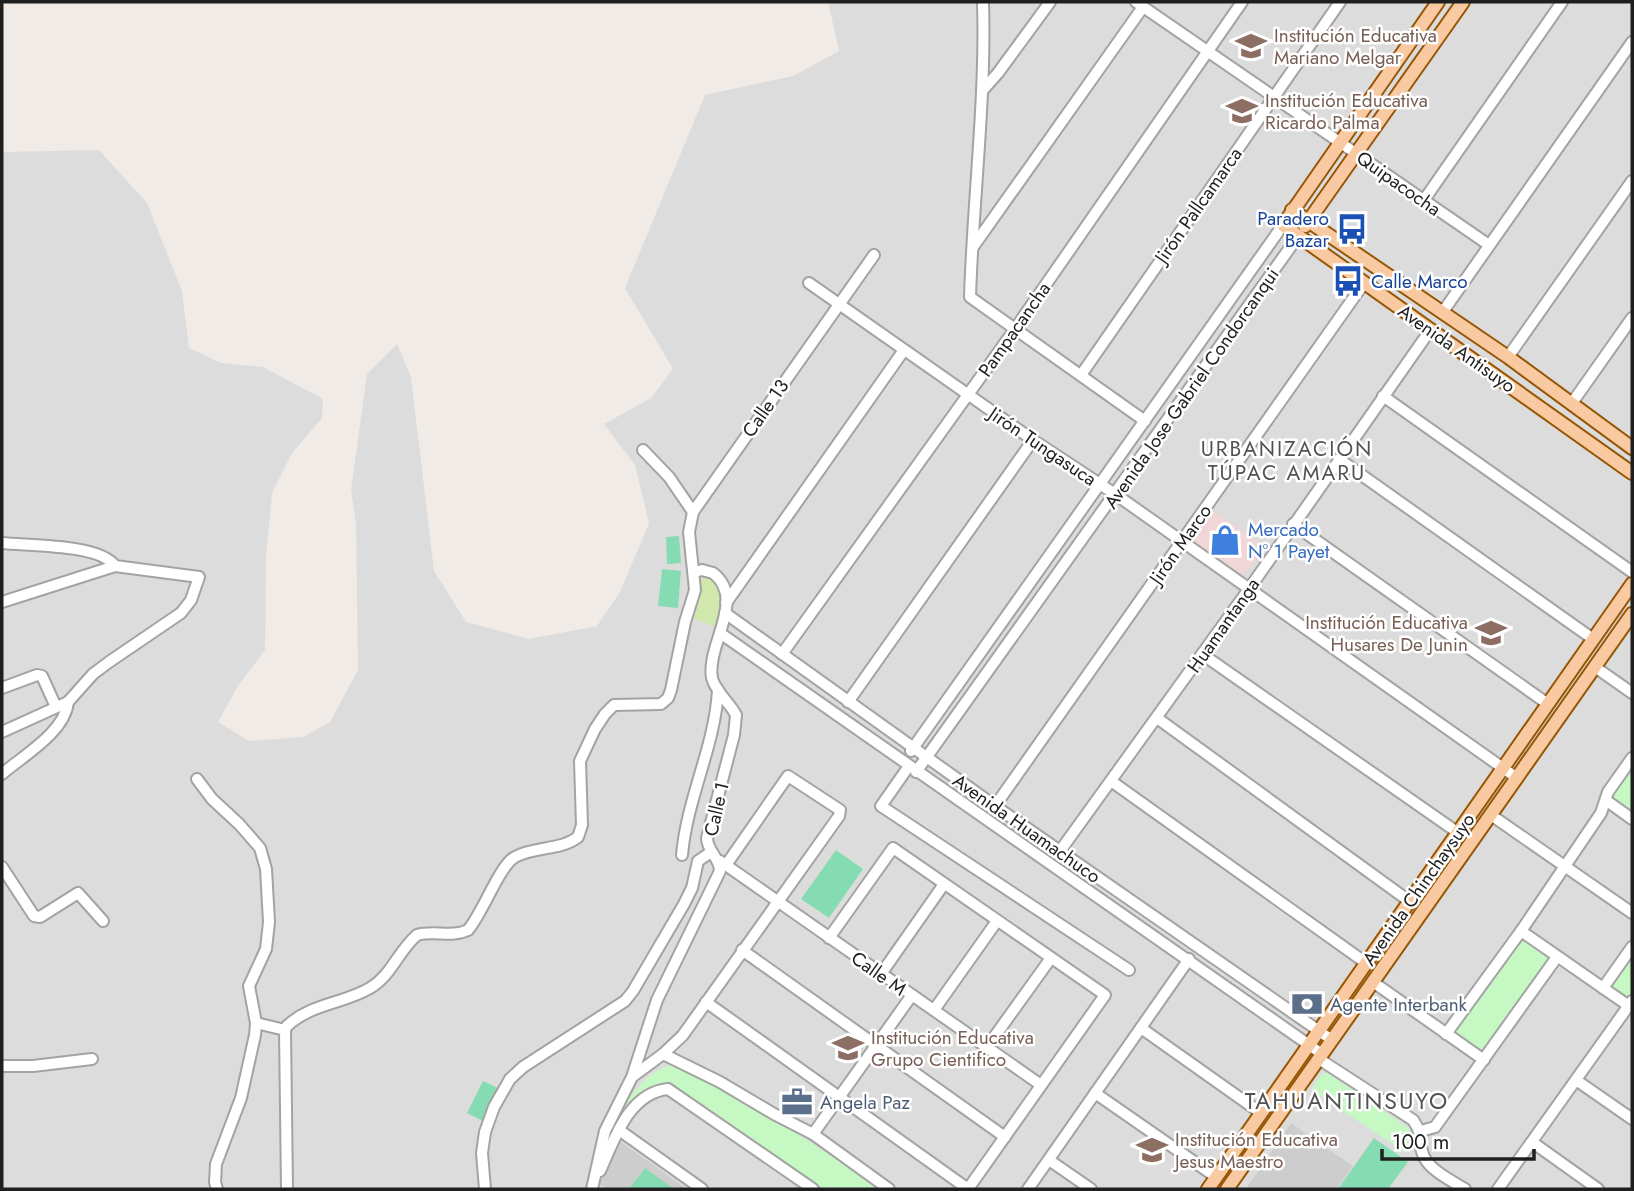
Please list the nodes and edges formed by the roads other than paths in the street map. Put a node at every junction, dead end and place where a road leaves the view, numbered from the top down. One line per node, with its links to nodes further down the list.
1 (983, 2): 11 (street)
2 (1050, 2): 11 (street)
3 (1242, 2): 10 (street, Pampacancha)
4 (1340, 2): 12 (street, Jirón Pallcamarca)
5 (1438, 2): 13 (main road, Avenida Jose Gabriel Condorcanqui)
6 (1463, 2): 14 (main road, Avenida Jose Gabriel Condorcanqui)
7 (1562, 2): 16 (street)
8 (1139, 4): 10 (street, Quipacocha); 22 (street)
9 (1632, 42): 21 (street)
10 (1208, 52): 12 (street, Quipacocha); 29 (street, Pampacancha)
11 (982, 91): 22 (street)
12 (1274, 97): 13 (street, Quipacocha); 33 (street, Jirón Pallcamarca)
13 (1339, 142): 14 (street, Quipacocha); 17 (main road, Avenida Jose Gabriel Condorcanqui)
14 (1356, 154): 16 (street, Quipacocha); 18 (main road, Avenida Jose Gabriel Condorcanqui)
15 (1632, 181): 32 (street)
16 (1424, 200): 21 (street, Quipacocha)
17 (1292, 210): 18 (main road, Avenida Antisuyo); 19 (main road, Avenida Jose Gabriel Condorcanqui)
18 (1309, 221): 20 (main road, Avenida Jose Gabriel Condorcanqui); 27 (main road, Avenida Antisuyo)
19 (1283, 225): 20 (main road, Avenida Antisuyo); 37 (street, Avenida Jose Gabriel Condorcanqui)
20 (1299, 235): 24 (main road, Avenida Antisuyo); 44 (street, Avenida Jose Gabriel Condorcanqui)
21 (1489, 245): 27 (street)
22 (972, 248): 29 (street)
23 (874, 255): 26 (street, Calle 13)
24 (1364, 283): 30 (main road, Avenida Antisuyo); 47 (street, Jirón Marco)
25 (809, 284): 26 (street, Jirón Tungasuca)
26 (839, 304): 31 (street, Jirón Tungasuca); 45 (street, Calle 13)
27 (1442, 313): 32 (main road, Avenida Antisuyo)
28 (1632, 318): 36 (street)
29 (1015, 329): 33 (street); 34 (street, Pampacancha)
30 (1431, 329): 35 (street, Huamantanga); 42 (main road, Avenida Antisuyo)
31 (904, 351): 34 (street, Jirón Tungasuca); 55 (street)
32 (1508, 357): 36 (main road, Avenida Antisuyo)
33 (1081, 375): 37 (street)
34 (968, 395): 38 (street, Jirón Tungasuca); 59 (street, Pampacancha)
35 (1384, 396): 41 (street, Huamantanga); 51 (street)
36 (1572, 403): 39 (main road, Avenida Antisuyo)
37 (1145, 421): 43 (street, Avenida Jose Gabriel Condorcanqui)
38 (1033, 440): 43 (street, Jirón Tungasuca); 66 (street)
39 (1632, 448)
40 (643, 450): 45 (street)
41 (1339, 459): 46 (street, Huamantanga); 58 (street)
42 (1632, 472)
43 (1100, 485): 44 (street, Jirón Tungasuca); 71 (street, Avenida Jose Gabriel Condorcanqui)
44 (1115, 495): 47 (street, Jirón Tungasuca); 72 (street, Avenida Jose Gabriel Condorcanqui)
45 (693, 512): 50 (street)
46 (1293, 524): 53 (street, Huamantanga); 67 (street)
47 (1181, 542): 53 (street, Jirón Tungasuca); 81 (street, Jirón Marco)
48 (2, 543): 49 (street)
49 (116, 566): 54 (street); 65 (street)
50 (694, 572): 55 (street); 114 (street)
51 (1632, 572)
52 (1631, 588): 58 (main road, Avenida Chinchaysuyo)
53 (1249, 589): 60 (street, Huamantanga); 75 (street, Jirón Tungasuca)
54 (2, 602)
55 (725, 608): 57 (street, Calle 1); 59 (street, Avenida Huamachuco)
56 (1632, 614): 61 (main road, Avenida Chinchaysuyo)
57 (720, 633): 63 (street, Calle 1); 74 (street, Avenida Huamachuco)
58 (1593, 639): 67 (main road, Avenida Chinchaysuyo)
59 (782, 654): 66 (street, Avenida Huamachuco)
60 (1202, 654): 69 (street, Huamantanga); 84 (street)
61 (1595, 667): 64 (street); 77 (main road, Avenida Chinchaysuyo)
62 (2, 688): 68 (street)
63 (718, 690): 86 (street); 87 (street, Calle 1)
64 (1632, 693)
65 (68, 702): 68 (street); 76 (street)
66 (848, 702): 71 (street, Avenida Huamachuco)
67 (1548, 704): 75 (main road, Avenida Chinchaysuyo)
68 (56, 707): 70 (street)
69 (1157, 718): 79 (street, Huamantanga); 92 (street)
70 (2, 732)
71 (913, 748): 72 (street, Avenida Huamachuco); 74 (street, Avenida Jose Gabriel Condorcanqui)
72 (927, 757): 74 (street, Avenida Jose Gabriel Condorcanqui); 81 (street, Avenida Huamachuco)
73 (1632, 758): 80 (street)
74 (909, 767): 102 (street, Avenida Huamachuco); 104 (street)
75 (1503, 768): 77 (street, Jirón Tungasuca); 84 (main road, Avenida Chinchaysuyo)
76 (2, 774)
77 (1517, 778): 82 (main road, Avenida Chinchaysuyo)
78 (197, 779): 112 (street)
79 (1111, 780): 85 (street, Huamantanga); 103 (street)
80 (1606, 802): 83 (street); 89 (street)
81 (995, 806): 85 (street, Avenida Huamachuco)
82 (1491, 815): 89 (street); 106 (main road, Avenida Chinchaysuyo)
83 (1632, 819)
84 (1457, 832): 92 (main road, Avenida Chinchaysuyo)
85 (1060, 851): 115 (street, Avenida Huamachuco)
86 (682, 855)
87 (718, 859): 91 (street, Calle M); 91 (street, Calle 1); 126 (street, Calle 1); 142 (street)
88 (2, 867): 95 (street)
89 (1565, 867): 93 (street); 96 (street)
90 (944, 884): 94 (street); 97 (street); 105 (street)
91 (777, 901): 97 (street, Calle M); 99 (street, Calle 1)
92 (1409, 901): 103 (main road, Avenida Chinchaysuyo)
93 (1632, 913)
94 (997, 920): 101 (street); 111 (street)
95 (103, 921)
96 (1521, 931): 100 (street); 116 (street)
97 (829, 938): 105 (street, Calle M)
98 (1632, 947): 107 (street)
99 (742, 950): 109 (street, Calle 1); 119 (street)
100 (1557, 957): 107 (street); 124 (street)
101 (1051, 958): 120 (street); 128 (street)
102 (1189, 959): 113 (street); 118 (street, Avenida Huamachuco)
103 (1366, 962): 115 (main road, Avenida Chinchaysuyo)
104 (1129, 970)
105 (881, 974): 108 (street, Calle M)
106 (1373, 982): 116 (street); 117 (main road, Avenida Chinchaysuyo)
107 (1603, 988): 110 (street)
108 (912, 995): 111 (street, Calle M); 119 (street)
109 (706, 1002): 121 (street, Calle 1); 130 (street)
110 (1631, 1004): 127 (street)
111 (934, 1010): 120 (street, Calle M)
112 (256, 1023): 114 (street); 140 (street)
113 (1141, 1028): 129 (street); 131 (street)
114 (285, 1030): 141 (street)
115 (1318, 1030): 117 (street, Avenida Huamachuco); 118 (main road, Avenida Chinchaysuyo)
116 (1446, 1034): 124 (street)
117 (1332, 1040): 122 (main road, Avenida Chinchaysuyo)
118 (1308, 1045): 122 (street, Avenida Huamachuco); 131 (main road, Avenida Chinchaysuyo)
119 (876, 1046): 130 (street); 136 (street)
120 (987, 1047): 128 (street, Calle M)
121 (663, 1054): 126 (street, Calle 1); 135 (street)
122 (1320, 1057): 134 (street, Avenida Huamachuco); 151 (main road, Avenida Chinchaysuyo)
123 (92, 1059): 125 (street)
124 (1483, 1060): 134 (street)
125 (2, 1066)
126 (632, 1076): 143 (street, Calle 1)
127 (1576, 1080): 132 (street); 137 (street)
128 (1041, 1085): 136 (street)
129 (1095, 1093): 138 (street); 139 (street)
130 (840, 1097): 135 (street); 147 (street)
131 (1261, 1113): 139 (main road, Avenida Chinchaysuyo)
132 (1632, 1119)
133 (619, 1130): 143 (street); 144 (street); 145 (street)
134 (1421, 1131): 152 (street)
135 (813, 1134): 146 (street)
136 (1005, 1137): 147 (street)
137 (1532, 1142): 153 (street); 154 (street)
138 (1049, 1160): 148 (street); 149 (street)
139 (1216, 1177): 150 (main road, Avenida Chinchaysuyo)
140 (217, 1189)
141 (287, 1189)
142 (485, 1189)
143 (592, 1189)
144 (702, 1189)
145 (813, 1189)
146 (888, 1189)
147 (968, 1189)
148 (1028, 1189)
149 (1091, 1189)
150 (1208, 1189)
151 (1227, 1189)
152 (1465, 1189)
153 (1499, 1189)
154 (1598, 1189)

